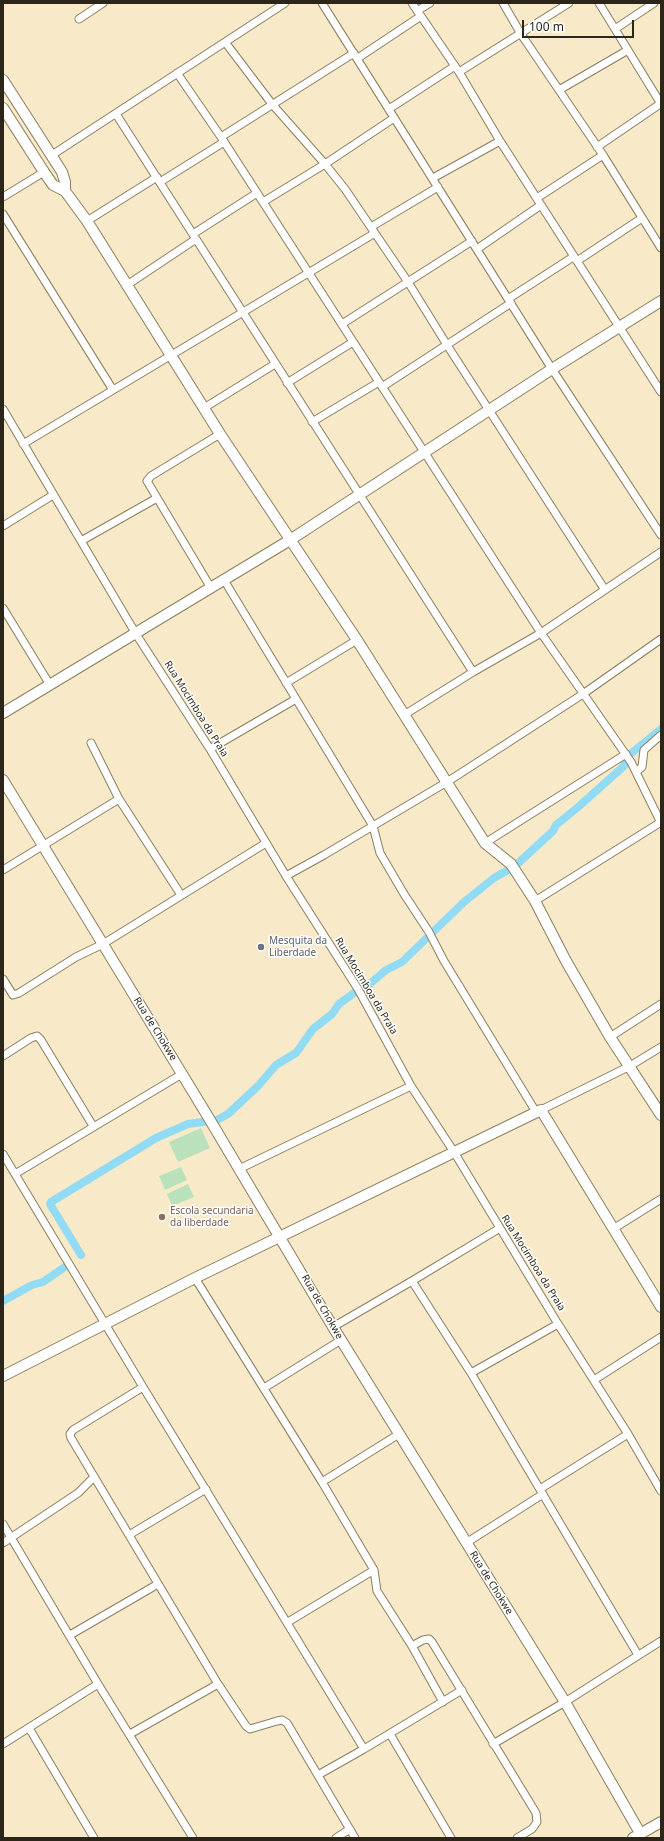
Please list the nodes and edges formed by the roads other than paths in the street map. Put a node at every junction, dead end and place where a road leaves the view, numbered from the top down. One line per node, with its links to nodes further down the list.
1 (103, 3): 11 (street)
2 (285, 3): 14 (street)
3 (322, 3): 16 (street)
4 (412, 3): 10 (street)
5 (430, 3): 10 (street)
6 (503, 3): 13 (street)
7 (569, 3): 13 (street)
8 (599, 3): 12 (street)
9 (654, 3): 12 (street)
10 (419, 14): 16 (street); 17 (street)
11 (79, 19)
12 (615, 29): 15 (street)
13 (521, 34): 17 (street); 20 (street)
14 (225, 42): 18 (street); 21 (street)
15 (628, 50): 20 (street); 22 (street)
16 (356, 55): 21 (street); 24 (street)
17 (457, 69): 24 (street); 28 (street)
18 (177, 73): 25 (street); 27 (street)
19 (3, 80): 30 (street)
20 (559, 90): 29 (street)
21 (272, 104): 27 (street); 32 (street)
22 (661, 104): 29 (street)
23 (3, 108): 33 (street)
24 (389, 109): 26 (street)
25 (116, 114): 30 (street); 35 (street)
26 (394, 118): 32 (street); 34 (street)
27 (223, 139): 35 (street); 38 (street)
28 (500, 141): 34 (street); 41 (street)
29 (597, 147): 31 (street)
30 (52, 155): 37 (street)
31 (603, 155): 41 (street); 43 (street)
32 (325, 164): 40 (street); 45 (street)
33 (44, 172): 37 (street); 39 (street)
34 (433, 178): 36 (street)
35 (158, 180): 44 (street); 46 (street)
36 (438, 187): 45 (street); 47 (street)
37 (65, 191): 44 (street)
38 (257, 193): 40 (street); 46 (street)
39 (3, 197)
40 (263, 202): 51 (street)
41 (539, 202): 49 (street); 50 (street)
42 (3, 214): 66 (street)
43 (642, 218): 48 (street); 50 (street)
44 (87, 221): 53 (street)
45 (373, 230): 51 (street); 52 (street)
46 (194, 237): 53 (street); 56 (street)
47 (472, 241): 49 (street); 52 (street)
48 (661, 248)
49 (477, 249): 54 (street)
50 (575, 259): 54 (street); 58 (street)
51 (309, 272): 56 (street); 57 (street)
52 (408, 282): 57 (street); 60 (street)
53 (127, 285): 61 (street)
54 (509, 301): 60 (street); 63 (street)
55 (661, 301): 58 (street)
56 (243, 313): 61 (street); 62 (street)
57 (342, 324): 59 (street)
58 (619, 327): 63 (street); 67 (street)
59 (353, 342): 64 (street); 65 (street)
60 (447, 345): 65 (street); 70 (street)
61 (172, 355): 66 (street); 68 (street)
62 (275, 364): 64 (street); 68 (street)
63 (552, 369): 70 (street); 79 (street)
64 (287, 383): 71 (street)
65 (380, 384): 71 (street); 74 (street)
66 (113, 390): 73 (street)
67 (661, 392)
68 (204, 408): 72 (street)
69 (3, 409): 73 (street, Rua Mocimboa da Praia)
70 (490, 410): 74 (street); 85 (street)
71 (312, 422): 75 (street)
72 (220, 434): 77 (street); 80 (street)
73 (23, 444): 76 (street, Rua Mocimboa da Praia)
74 (425, 453): 75 (street); 87 (street)
75 (359, 494): 80 (street); 91 (street)
76 (53, 495): 78 (street); 81 (street, Rua Mocimboa da Praia)
77 (157, 498): 81 (street); 84 (street)
78 (3, 526)
79 (661, 535)
80 (290, 540): 83 (street); 90 (street)
81 (81, 541): 88 (street, Rua Mocimboa da Praia)
82 (661, 552): 85 (street)
83 (224, 580): 84 (street); 92 (street)
84 (211, 588): 88 (street)
85 (605, 590): 87 (street)
86 (3, 608): 93 (street)
87 (541, 633): 91 (street); 94 (street)
88 (136, 634): 93 (street); 100 (street, Rua Mocimboa da Praia)
89 (661, 639): 94 (street)
90 (357, 640): 92 (street); 97 (street)
91 (473, 672): 97 (street)
92 (286, 684): 95 (street)
93 (50, 685): 96 (street)
94 (583, 694): 101 (street); 104 (street)
95 (296, 699): 100 (street); 107 (street)
96 (3, 713)
97 (404, 715): 104 (street)
98 (661, 735): 102 (street)
99 (91, 743): 105 (street)
100 (210, 749): 108 (street, Rua Mocimboa da Praia)
101 (626, 754): 102 (street); 109 (street)
102 (636, 772): 106 (street)
103 (3, 780): 110 (street, Rua de Chokwe)
104 (447, 782): 107 (street); 109 (street)
105 (119, 799): 110 (street); 113 (street)
106 (661, 822): 114 (street)
107 (373, 826): 112 (street); 124 (street)
108 (266, 843): 112 (street, Rua Mocimboa da Praia); 113 (street)
109 (485, 843): 114 (street)
110 (42, 846): 111 (street); 115 (street, Rua de Chokwe)
111 (3, 870)
112 (286, 876): 123 (street, Rua Mocimboa da Praia)
113 (181, 895): 115 (street)
114 (535, 901): 118 (street)
115 (103, 944): 116 (street); 122 (street, Rua de Chokwe)
116 (3, 979)
117 (661, 1004): 118 (street)
118 (610, 1037): 121 (street)
119 (661, 1047): 121 (street)
120 (3, 1056): 126 (street)
121 (630, 1066): 124 (street); 125 (street)
122 (182, 1074): 126 (street); 129 (street, Rua de Chokwe)
123 (411, 1086): 127 (street, Rua Mocimboa da Praia); 129 (street)
124 (538, 1111): 127 (street); 133 (street)
125 (661, 1115)
126 (93, 1126): 130 (street)
127 (454, 1152): 132 (street, Rua Mocimboa da Praia); 134 (street)
128 (3, 1155): 130 (street)
129 (239, 1169): 134 (street, Rua de Chokwe)
130 (15, 1174): 138 (street)
131 (661, 1199): 133 (street)
132 (500, 1228): 136 (street); 139 (street, Rua Mocimboa da Praia)
133 (613, 1228): 137 (street)
134 (281, 1238): 135 (street); 140 (street, Rua de Chokwe)
135 (195, 1278): 138 (street); 147 (street)
136 (412, 1281): 140 (street); 143 (street)
137 (661, 1307)
138 (107, 1324): 144 (street); 146 (street)
139 (558, 1324): 143 (street); 145 (street, Rua Mocimboa da Praia)
140 (333, 1327): 142 (street, Rua de Chokwe)
141 (661, 1338): 145 (street)
142 (341, 1340): 147 (street); 148 (street, Rua de Chokwe)
143 (471, 1373): 153 (street)
144 (3, 1376)
145 (594, 1380): 149 (street, Rua Mocimboa da Praia)
146 (143, 1388): 150 (street); 152 (street)
147 (264, 1388): 151 (street)
148 (399, 1434): 151 (street); 159 (street, Rua de Chokwe)
149 (628, 1434): 153 (street); 154 (street, Rua Mocimboa da Praia)
150 (94, 1477): 156 (street); 157 (street)
151 (322, 1482): 160 (street)
152 (206, 1489): 156 (street); 162 (street)
153 (542, 1491): 159 (street); 166 (street)
154 (661, 1491)
155 (3, 1524): 157 (street)
156 (129, 1535): 161 (street)
157 (12, 1538): 158 (street); 163 (street)
158 (3, 1543)
159 (466, 1543): 171 (street, Rua de Chokwe)
160 (374, 1570): 162 (street); 165 (street)
161 (158, 1584): 163 (street); 168 (street)
162 (288, 1622): 177 (street)
163 (70, 1635): 167 (street)
164 (661, 1641): 166 (street)
165 (412, 1646): 169 (street); 170 (street)
166 (638, 1655): 171 (street)
167 (98, 1684): 172 (street); 173 (street)
168 (218, 1684): 173 (street); 178 (street)
169 (462, 1690): 170 (street); 176 (street)
170 (443, 1702): 174 (street)
171 (565, 1702): 176 (street); 181 (street, Rua de Chokwe)
172 (29, 1728): 175 (street); 182 (street)
173 (130, 1734): 183 (street)
174 (390, 1734): 177 (street); 186 (street)
175 (3, 1744)
176 (493, 1744): 187 (street)
177 (364, 1749): 178 (street)
178 (318, 1775): 180 (street)
179 (661, 1822): 181 (street)
180 (350, 1829): 184 (street); 185 (street)
181 (637, 1836)
182 (94, 1838)
183 (193, 1838)
184 (336, 1838)
185 (355, 1838)
186 (451, 1838)
187 (517, 1838)

